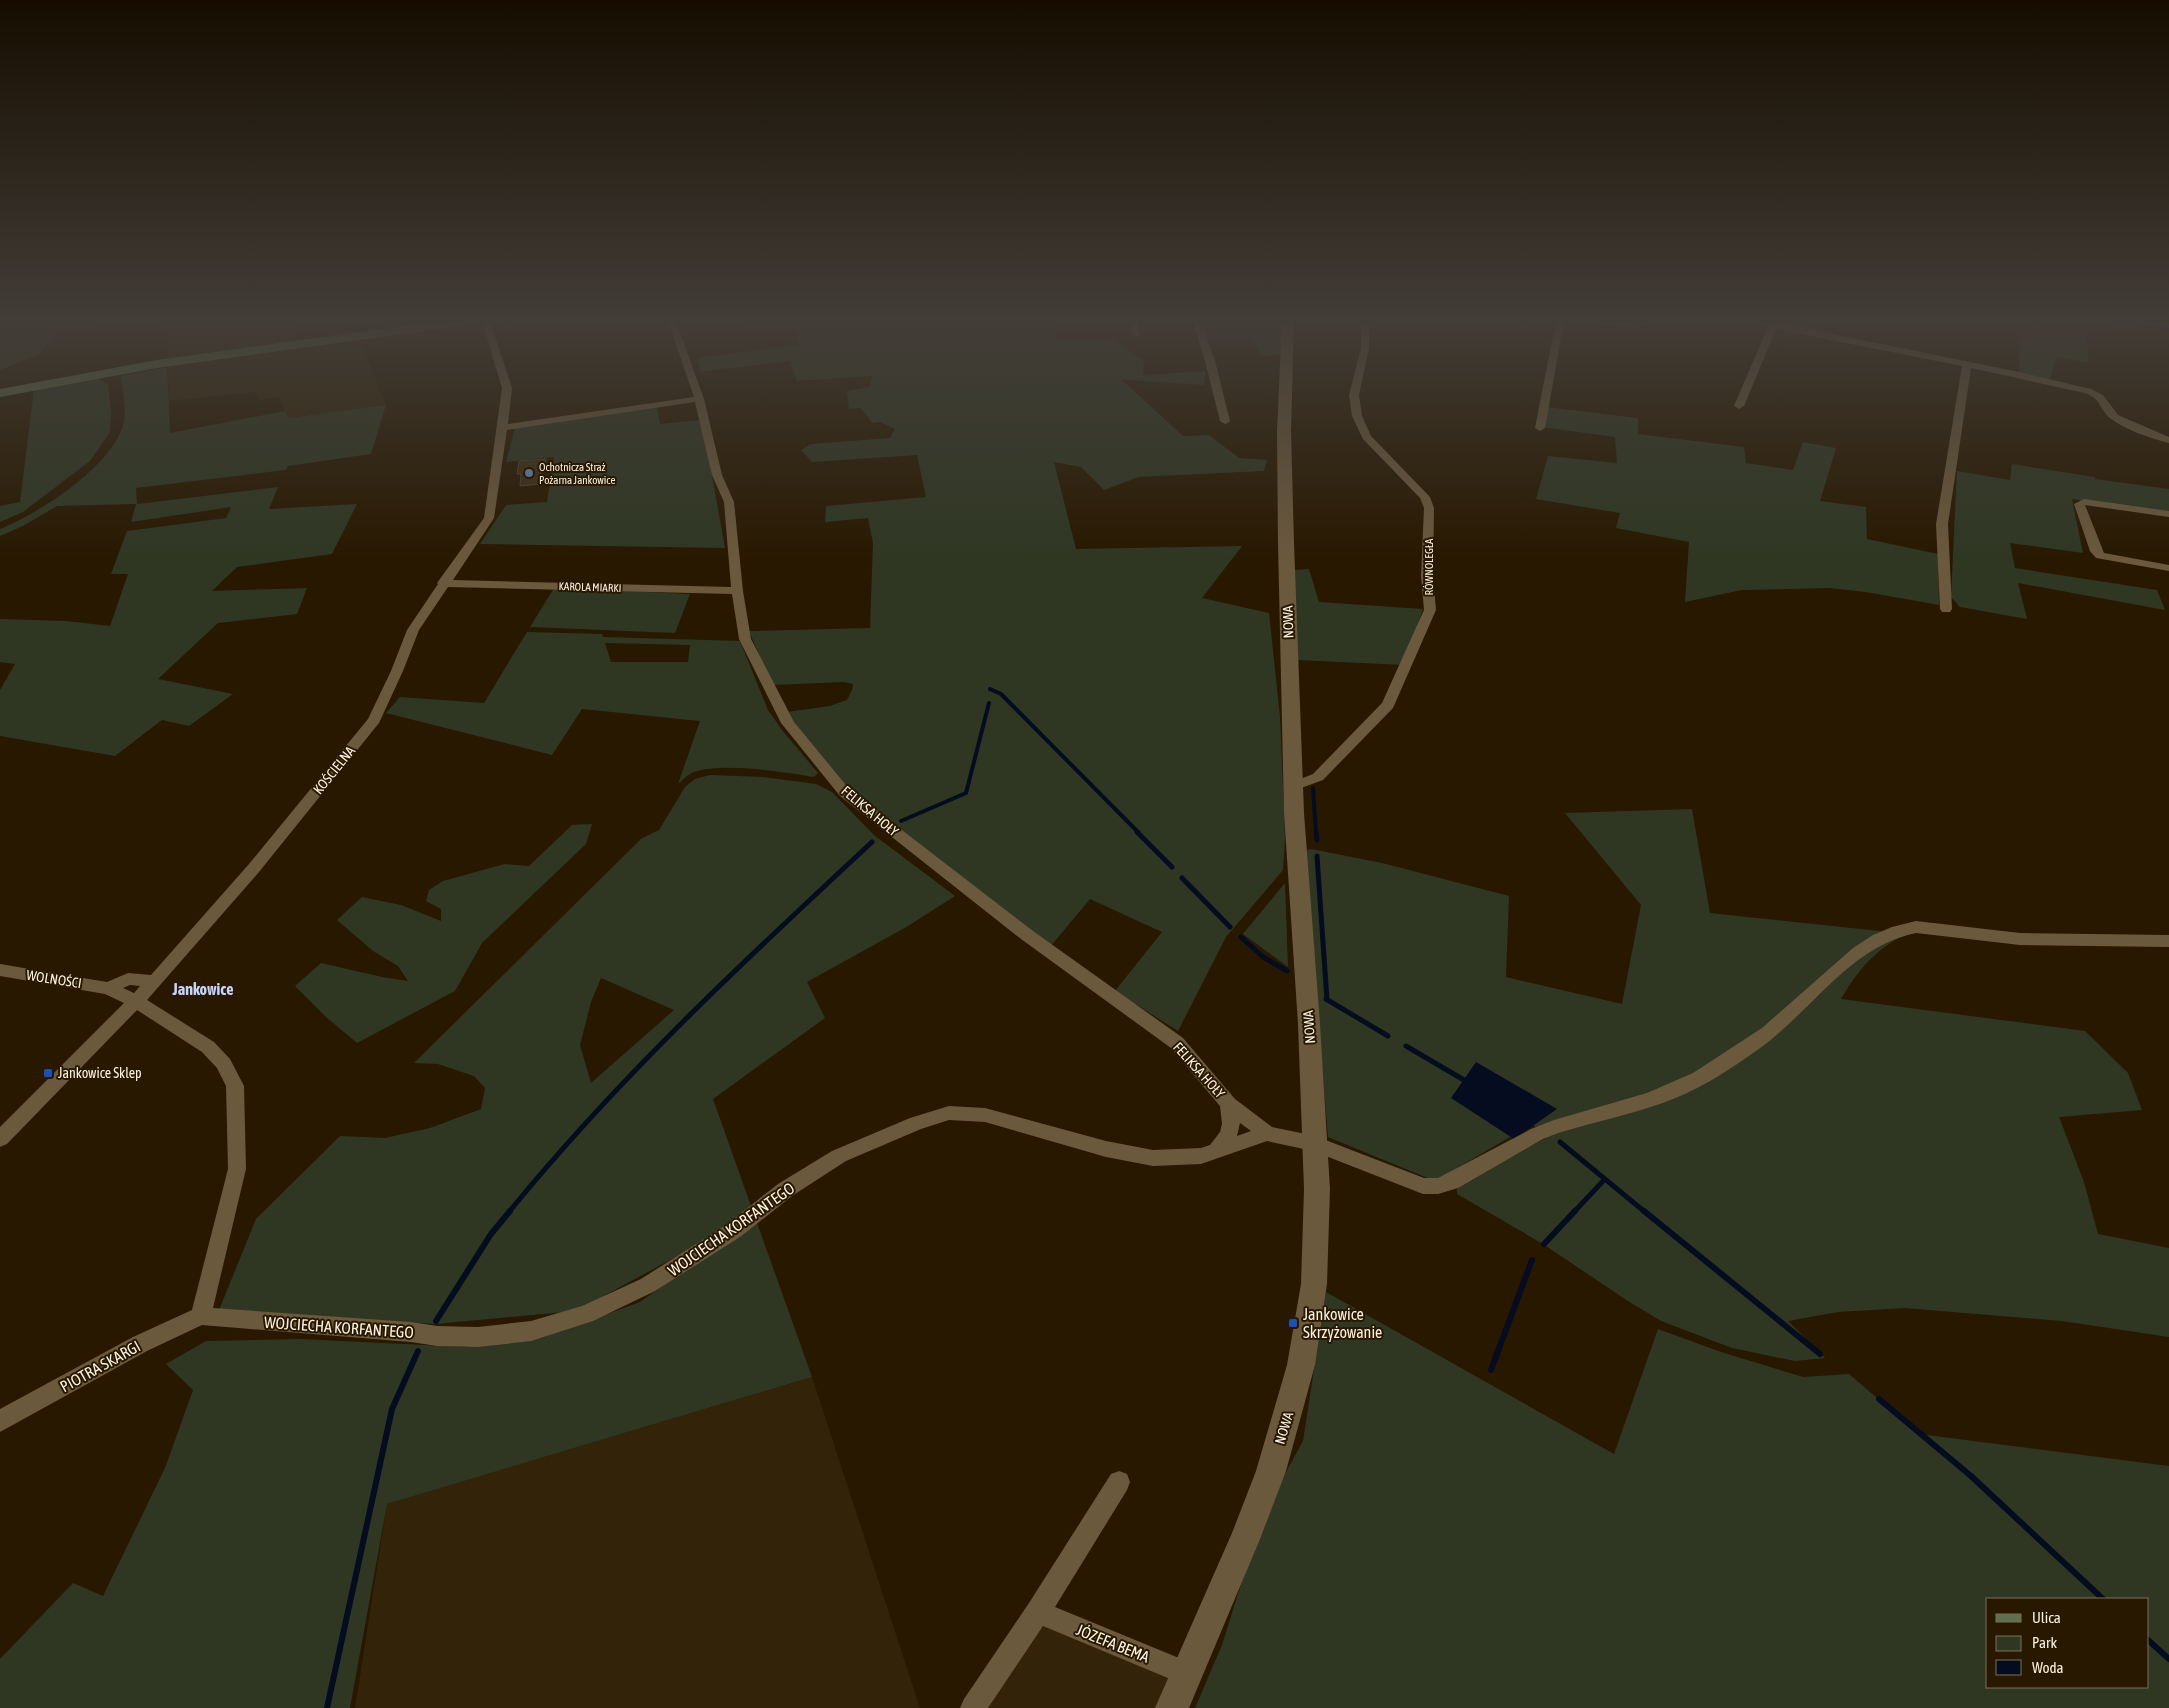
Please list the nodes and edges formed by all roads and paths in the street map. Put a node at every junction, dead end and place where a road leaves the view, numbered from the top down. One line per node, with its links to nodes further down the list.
1 (505, 401): 13 (street, KOŚCIELNA)
2 (687, 401): 13 (street)
3 (699, 401): 19 (street, FELIKSA HOŁY)
4 (1220, 401): 12 (street)
5 (1286, 401): 21 (street, NOWA)
6 (1355, 401): 21 (street, RÓWNOLEGŁA)
7 (1545, 401): 14 (street)
8 (1741, 401): 11 (street)
9 (1961, 401): 20 (street)
10 (2105, 401): 15 (street)
11 (1739, 406)
12 (1225, 421)
13 (502, 428): 18 (street, KOŚCIELNA)
14 (1540, 428)
15 (2169, 440)
16 (2169, 514): 17 (street)
17 (2169, 568)
18 (443, 583): 19 (street, KAROLA MIARKI); 24 (street, KOŚCIELNA)
19 (736, 591): 27 (street, FELIKSA HOŁY)
20 (1946, 609)
21 (1293, 787): 30 (street, NOWA)
22 (2169, 941): 30 (street)
23 (0, 970): 25 (street, WOLNOŚCI)
24 (154, 982): 25 (street); 26 (street, KOŚCIELNA)
25 (108, 988): 26 (street, WOLNOŚCI)
26 (137, 1002): 29 (street, KOŚCIELNA); 32 (street)
27 (1229, 1104): 28 (street, FELIKSA HOŁY); 31 (street)
28 (1267, 1133): 30 (street); 31 (street, WOJCIECHA KORFANTEGO)
29 (0, 1140)
30 (1315, 1144): 36 (street, NOWA)
31 (1217, 1150): 32 (street, WOJCIECHA KORFANTEGO)
32 (201, 1316): 33 (street, PIOTRA SKARGI)
33 (0, 1421)
34 (1119, 1482): 35 (street)
35 (1038, 1612): 36 (street, JÓZEFA BEMA); 37 (street)
36 (1187, 1674): 38 (street, NOWA)
37 (973, 1708)
38 (1172, 1708)

